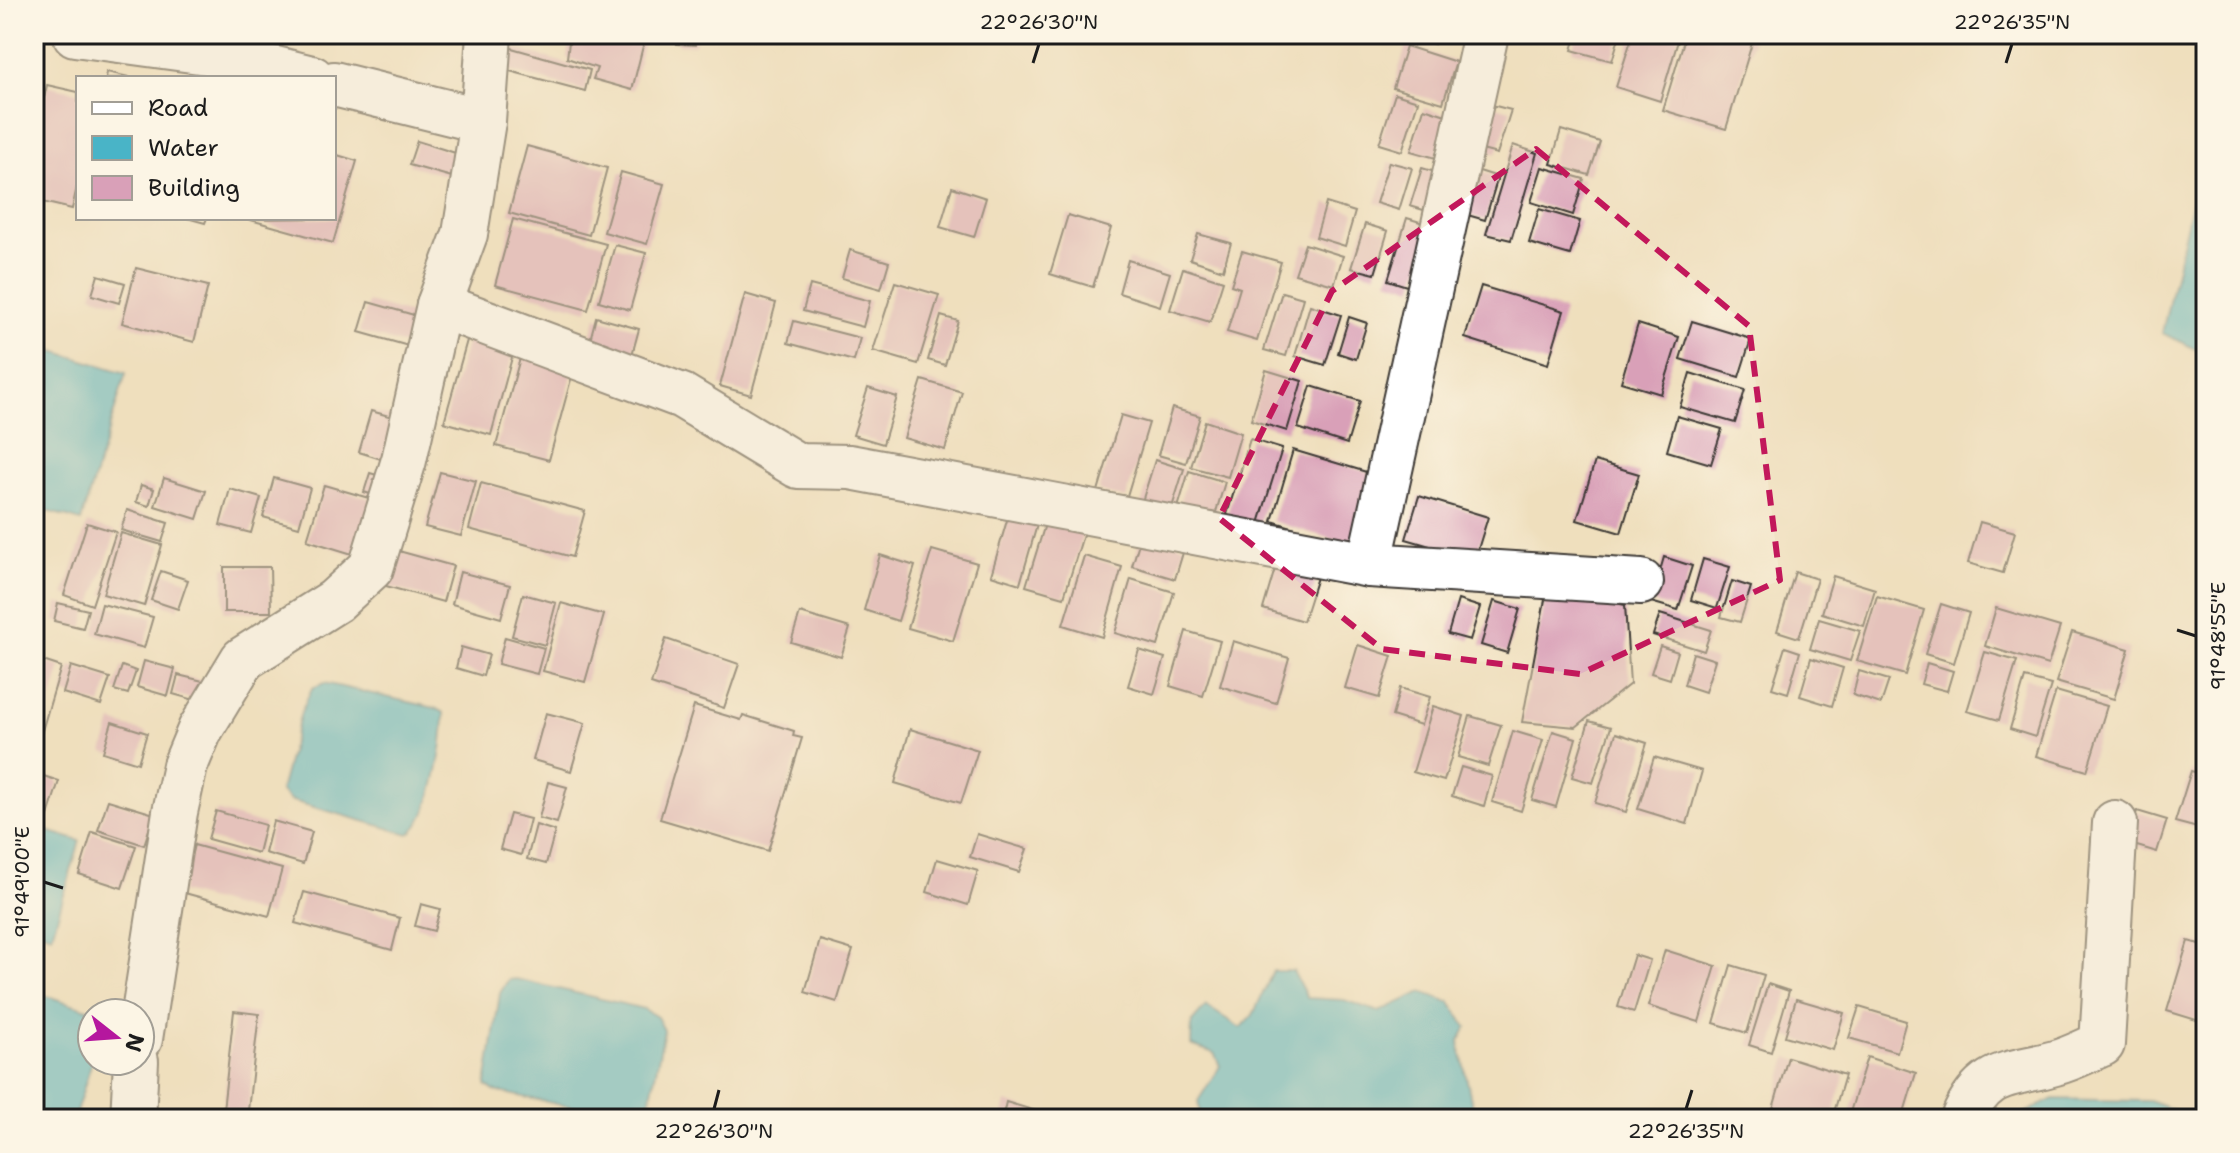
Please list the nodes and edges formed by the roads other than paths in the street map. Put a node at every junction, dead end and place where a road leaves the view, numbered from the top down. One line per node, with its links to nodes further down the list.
1 (75, 34): 4 (street)
2 (489, 34): 6 (street)
3 (1486, 34): 8 (street)
4 (304, 76)
5 (336, 84): 6 (street)
6 (483, 121): 7 (street)
7 (439, 305): 8 (street); 11 (street)
8 (1369, 565): 9 (street)
9 (1641, 582)
10 (2115, 823): 14 (street)
11 (146, 997)
12 (135, 1077): 13 (street)
13 (133, 1119)
14 (1963, 1119)

